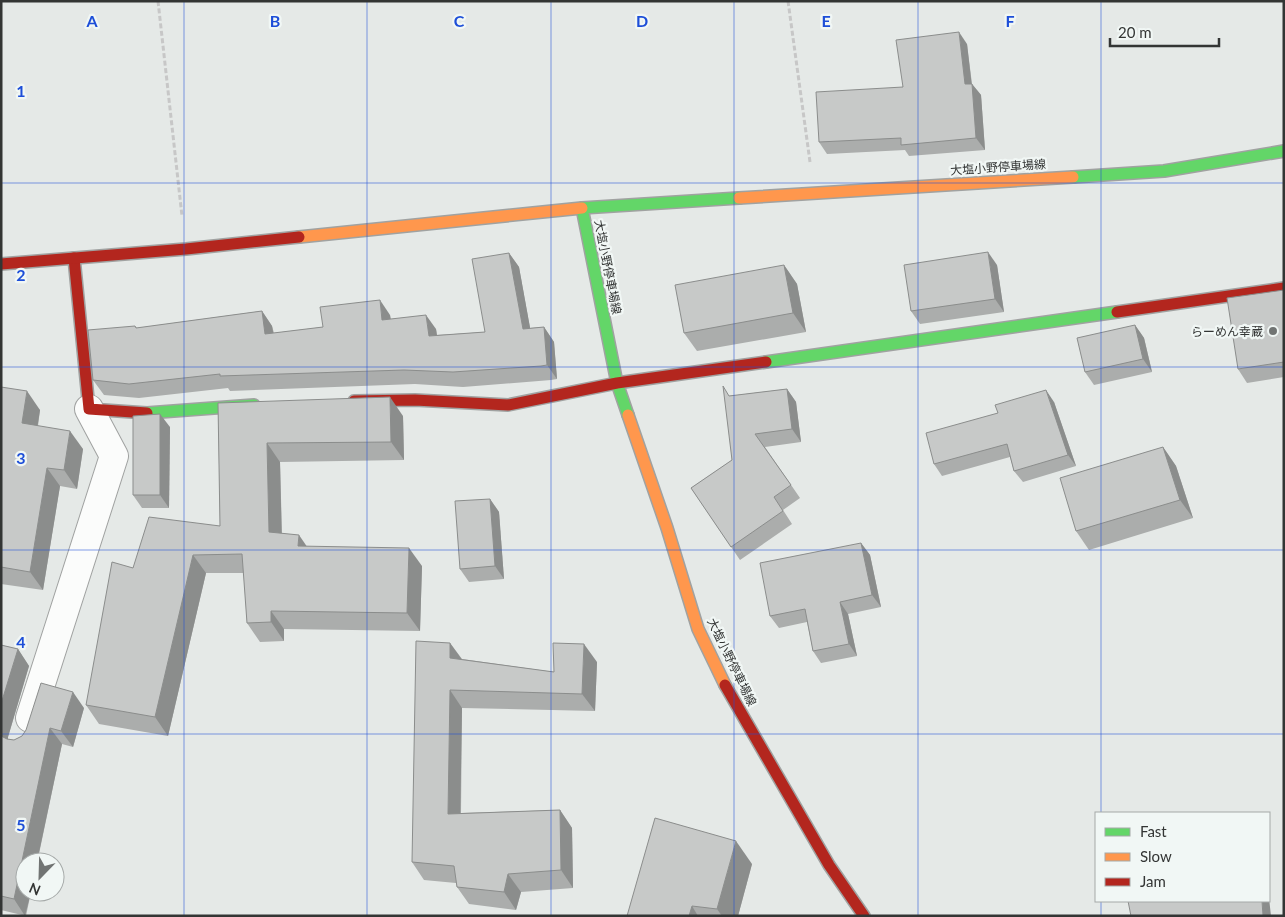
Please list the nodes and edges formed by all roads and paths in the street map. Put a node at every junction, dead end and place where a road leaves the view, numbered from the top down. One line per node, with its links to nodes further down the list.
1 (158, 1): 6 (path)
2 (788, 1): 4 (path)
3 (1284, 150): 4 (street, 大塩小野停車場線)
4 (815, 193): 5 (street, 大塩小野停車場線)
5 (582, 208): 6 (street); 10 (street, 大塩小野停車場線)
6 (186, 249): 7 (street)
7 (74, 258): 8 (street); 13 (street)
8 (1, 264)
9 (1284, 288): 10 (street)
10 (617, 383): 11 (street); 15 (street, 大塩小野停車場線)
11 (341, 401)
12 (263, 405): 13 (street)
13 (89, 409): 14 (street)
14 (23, 741)
15 (864, 916)

